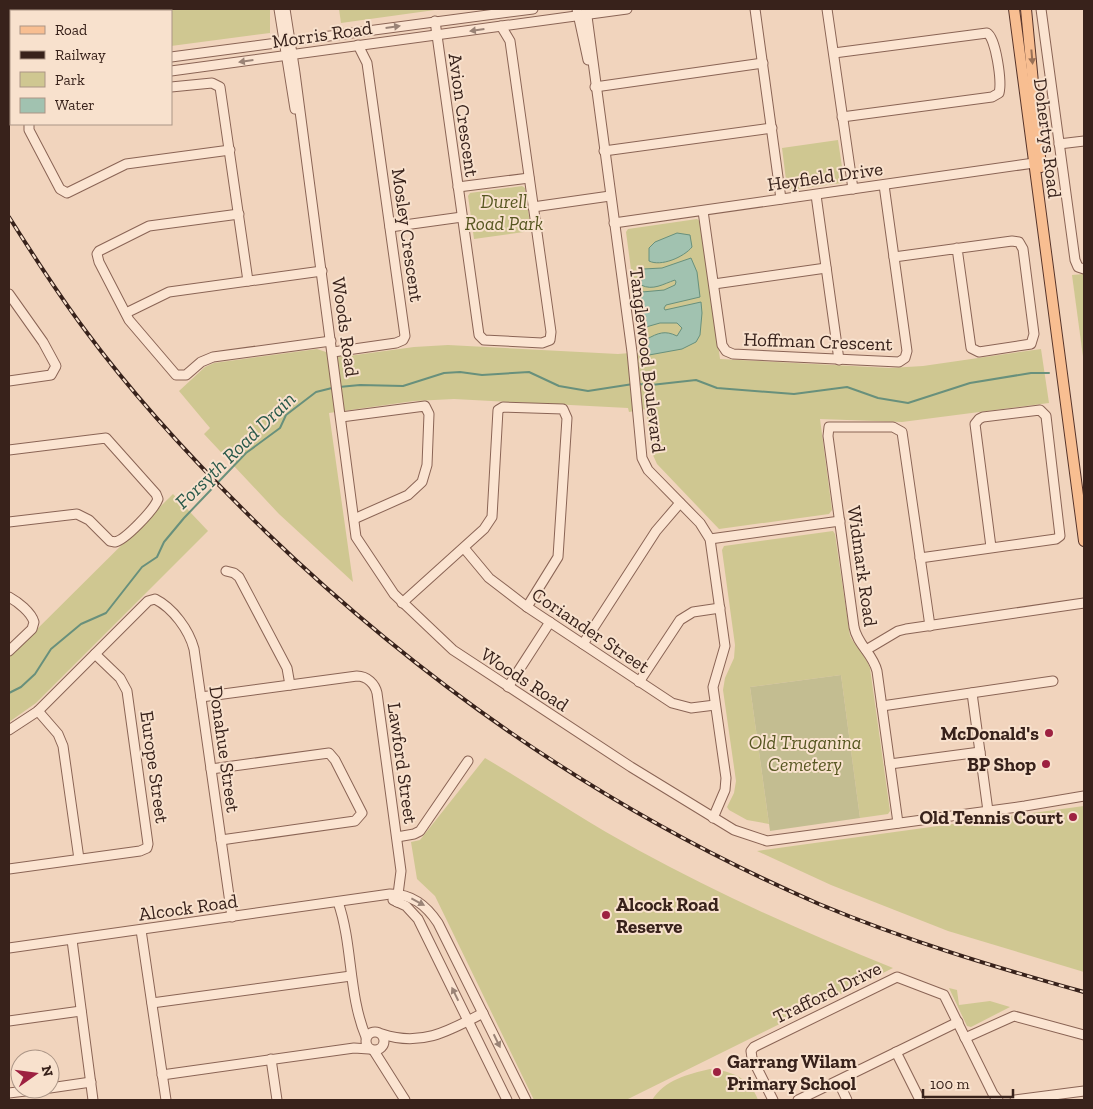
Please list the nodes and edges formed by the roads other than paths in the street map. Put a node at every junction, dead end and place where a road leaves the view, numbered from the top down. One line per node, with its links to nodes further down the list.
1 (279, 9): 15 (street)
2 (285, 9): 15 (street)
3 (534, 9): 11 (street, Morris Road)
4 (627, 9): 10 (street, Morris Road)
5 (755, 9): 23 (street)
6 (827, 9): 19 (street)
7 (1014, 9): 34 (main road, Dohertys Road)
8 (1026, 9): 34 (main road, Dohertys Road, one-way to 34)
9 (1040, 9): 31 (street)
10 (582, 12): 12 (street, Morris Road); 26 (street, Tanglewood Boulevard)
11 (435, 21): 14 (street, Avion Crescent); 15 (street, Morris Road, one-way to 11)
12 (519, 24): 13 (street, Morris Road); 16 (street)
13 (501, 26): 14 (street, Morris Road, one-way to 14); 16 (street)
14 (437, 35): 17 (street, Morris Road); 37 (street, Avion Crescent)
15 (286, 41): 20 (street, Woods Road); 21 (street, Morris Road)
16 (510, 41): 35 (street)
17 (375, 43): 18 (street, Morris Road); 22 (street, Mosley Crescent)
18 (358, 45): 20 (street, Morris Road); 22 (street, Mosley Crescent)
19 (834, 54): 27 (street); 27 (street)
20 (288, 55): 24 (street, Morris Road, one-way to 24); 52 (street, Woods Road)
21 (172, 57)
22 (368, 63): 47 (street, Mosley Crescent)
23 (763, 63): 26 (street); 29 (street)
24 (172, 71)
25 (172, 87): 32 (street)
26 (595, 87): 33 (street, Tanglewood Boulevard)
27 (842, 117): 38 (street)
28 (29, 125): 32 (street)
29 (772, 128): 33 (street); 41 (street)
30 (1084, 141): 31 (street)
31 (1059, 144): 51 (street)
32 (230, 150): 44 (street)
33 (604, 151): 40 (street, Tanglewood Boulevard)
34 (1038, 162): 36 (street, Heyfield Drive); 63 (main road, Dohertys Road)
35 (529, 178): 37 (street); 42 (street)
36 (884, 185): 38 (street, Heyfield Drive); 49 (street, Hoffman Crescent)
37 (458, 187): 45 (street, Avion Crescent)
38 (853, 189): 39 (street, Heyfield Drive)
39 (816, 195): 41 (street, Heyfield Drive); 50 (street)
40 (610, 196): 42 (street); 46 (street, Tanglewood Boulevard)
41 (782, 199): 43 (street, Heyfield Drive)
42 (533, 208): 45 (street, Avion Crescent)
43 (703, 210): 46 (street, Heyfield Drive); 54 (street, Hoffman Crescent)
44 (239, 214): 53 (street); 56 (street)
45 (462, 217): 47 (street)
46 (614, 223): 64 (street, Tanglewood Boulevard)
47 (390, 227): 58 (street, Mosley Crescent)
48 (957, 248): 48 (street); 49 (street)
49 (894, 257): 59 (street, Hoffman Crescent)
50 (826, 268): 54 (street); 59 (street)
51 (1084, 268)
52 (322, 271): 53 (street); 57 (street, Woods Road)
53 (248, 281): 56 (street)
54 (714, 284): 59 (street, Hoffman Crescent)
55 (9, 294): 60 (street)
56 (126, 314): 57 (street)
57 (331, 340): 58 (street, Woods Road)
58 (333, 352): 61 (street, Woods Road)
59 (839, 360)
60 (9, 381)
61 (341, 416): 65 (street, Woods Road); 65 (street)
62 (9, 450): 67 (street)
63 (1080, 474): 69 (main road, Dohertys Road)
64 (680, 503): 68 (street, Tanglewood Boulevard); 81 (street)
65 (354, 519): 75 (street, Woods Road)
66 (840, 521): 68 (street); 72 (street, Widmark Road); 82 (street, Widmark Road)
67 (9, 522)
68 (710, 539): 78 (street, Tanglewood Boulevard)
69 (1084, 541)
70 (991, 547): 70 (street); 72 (street)
71 (464, 548): 75 (street); 77 (street, Coriander Street); 77 (street)
72 (920, 558): 80 (street)
73 (226, 571): 87 (street)
74 (9, 598): 83 (street)
75 (402, 603): 88 (street, Woods Road)
76 (1084, 603): 80 (street)
77 (527, 607): 79 (street, Coriander Street)
78 (720, 608): 86 (street); 91 (street, Tanglewood Boulevard)
79 (550, 622): 81 (street, Coriander Street); 88 (street)
80 (930, 626): 82 (street)
81 (584, 644): 86 (street, Coriander Street)
82 (866, 650): 92 (street, Widmark Road)
83 (9, 651)
84 (95, 654): 90 (street, Donahue Street); 93 (street); 105 (street, Europe Street)
85 (1053, 681): 89 (street)
86 (639, 682): 91 (street, Coriander Street)
87 (290, 685): 90 (street, Lawford Street); 103 (street, Lawford Street)
88 (508, 687): 101 (street, Woods Road)
89 (972, 693): 92 (street); 95 (street)
90 (201, 697): 98 (street, Donahue Street)
91 (715, 705): 101 (street, Tanglewood Boulevard)
92 (882, 706): 97 (street, Widmark Road)
93 (38, 711): 94 (street); 105 (street)
94 (9, 730)
95 (980, 752): 97 (street); 100 (street)
96 (468, 761): 103 (street)
97 (890, 764): 102 (street, Widmark Road)
98 (211, 769): 104 (street, Donahue Street); 104 (street)
99 (1084, 796): 100 (street, Woods Road)
100 (988, 811): 102 (street, Woods Road)
101 (714, 818): 102 (street, Woods Road)
102 (898, 823)
103 (396, 837): 107 (street, Lawford Street)
104 (221, 840): 109 (street, Donahue Street)
105 (79, 860): 106 (street, Europe Street)
106 (9, 870)
107 (398, 898): 108 (street, Alcock Road); 116 (street, one-way to 116); 117 (street, one-way to 107)
108 (338, 902): 109 (street, Alcock Road); 113 (street)
109 (232, 917): 110 (street, Alcock Road)
110 (141, 930): 111 (street, Alcock Road); 114 (street)
111 (72, 940): 112 (street, Alcock Road); 115 (street)
112 (9, 948)
113 (351, 976): 114 (street); 120 (street)
114 (152, 1003): 130 (street)
115 (81, 1011): 118 (street); 132 (street)
116 (483, 1013): 117 (street); 140 (street, one-way to 140)
117 (468, 1020): 123 (street); 139 (street)
118 (9, 1021)
119 (958, 1022): 122 (street, Trafford Drive); 127 (street); 141 (street, Trafford Drive)
120 (372, 1035): 123 (street); 124 (street); 125 (street); 126 (street)
121 (1084, 1035): 122 (street)
122 (966, 1038): 145 (street, Trafford Drive)
123 (399, 1039): 124 (street)
124 (383, 1045): 126 (street); 129 (street)
125 (354, 1048): 126 (street); 128 (street)
126 (372, 1050): 129 (street)
127 (896, 1052): 131 (street); 144 (street)
128 (271, 1059): 130 (street); 137 (street)
129 (385, 1064): 138 (street)
130 (162, 1075): 136 (street)
131 (838, 1081): 142 (street); 143 (street)
132 (91, 1082): 133 (street); 135 (street)
133 (60, 1087)
134 (1084, 1091): 146 (street)
135 (93, 1100)
136 (165, 1100)
137 (277, 1100)
138 (405, 1100)
139 (507, 1100)
140 (526, 1100)
141 (773, 1100)
142 (798, 1100)
143 (847, 1100)
144 (920, 1100)
145 (998, 1100)
146 (1015, 1100)

